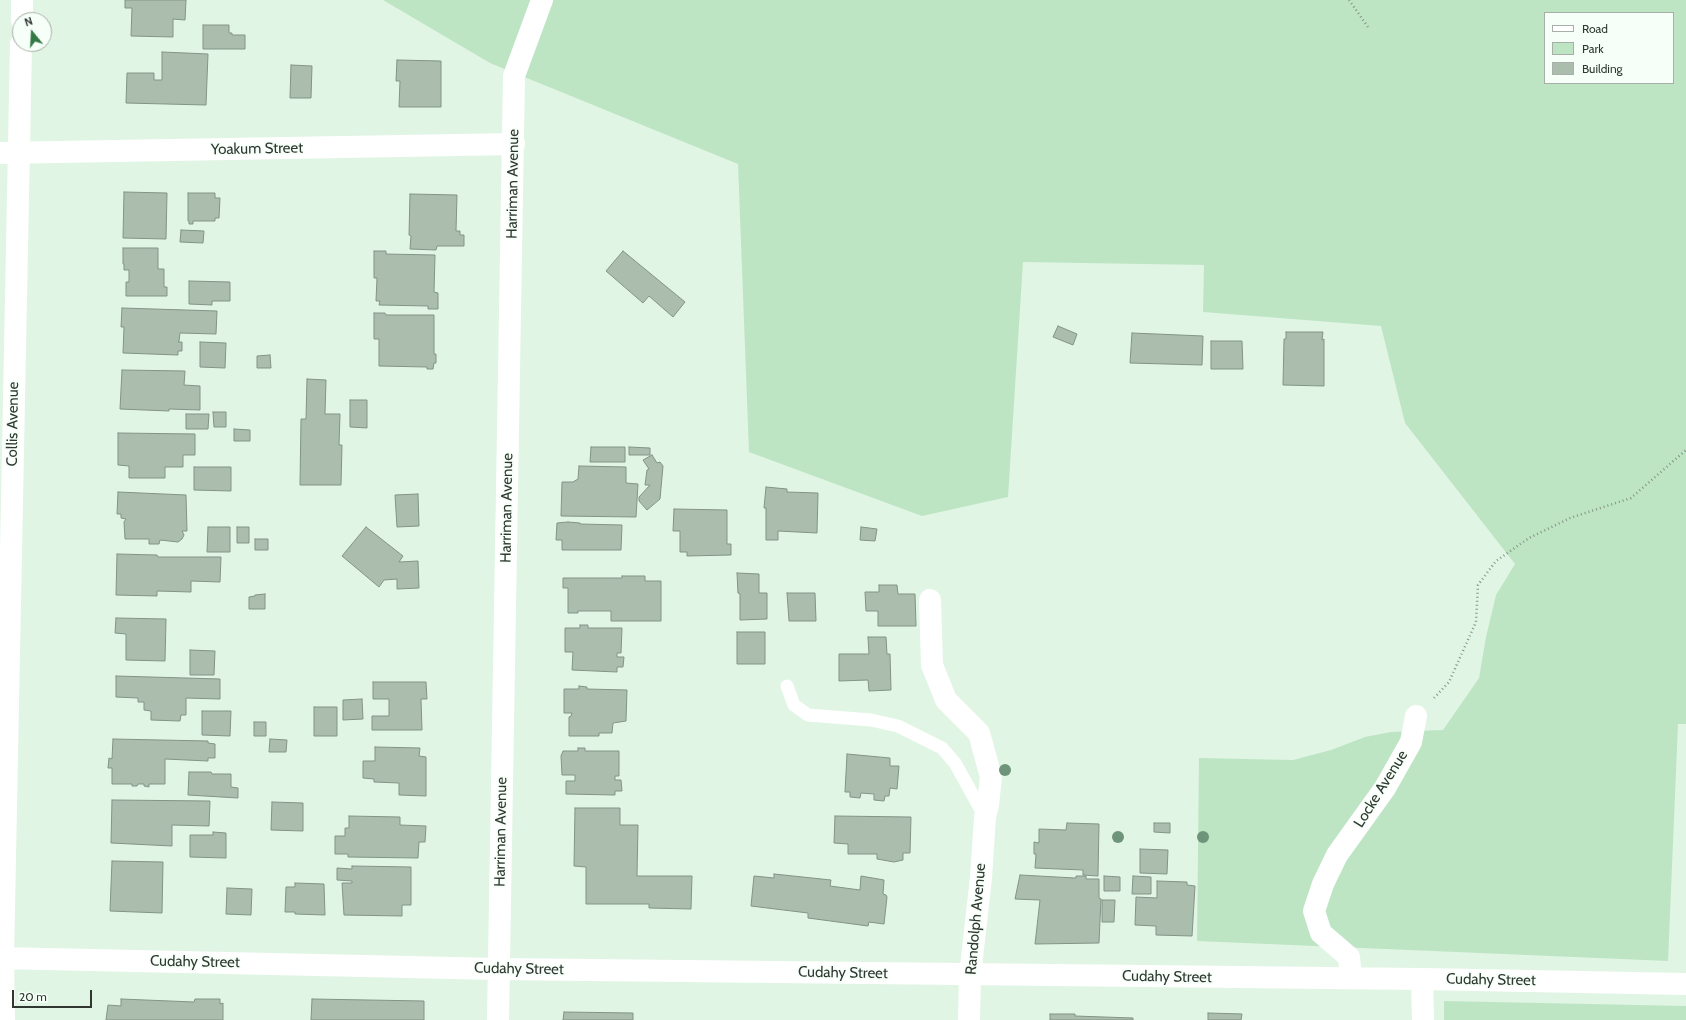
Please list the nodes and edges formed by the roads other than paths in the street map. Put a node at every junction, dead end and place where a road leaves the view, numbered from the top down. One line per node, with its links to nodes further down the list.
1 (22, 0): 3 (street)
2 (542, 0): 5 (street, Harriman Avenue)
3 (22, 12)
4 (20, 52): 6 (street, Collis Avenue)
5 (514, 144): 6 (street, Yoakum Street); 12 (street, Harriman Avenue)
6 (9, 153): 11 (street, Collis Avenue)
7 (930, 600): 10 (street, Randolph Avenue)
8 (787, 686): 10 (lane)
9 (1416, 716): 14 (street, Locke Avenue)
10 (985, 817): 13 (street, Randolph Avenue)
11 (2, 958): 12 (street, Cudahy Street); 17 (street, Collis Avenue)
12 (498, 969): 13 (street, Cudahy Street); 18 (street, Harriman Avenue)
13 (970, 975): 14 (street, Cudahy Street); 19 (street, Randolph Avenue)
14 (1351, 978): 15 (street, Cudahy Street)
15 (1422, 979): 16 (street, Cudahy Street); 20 (street)
16 (1686, 984)
17 (4, 1020)
18 (498, 1020)
19 (969, 1020)
20 (1424, 1020)

